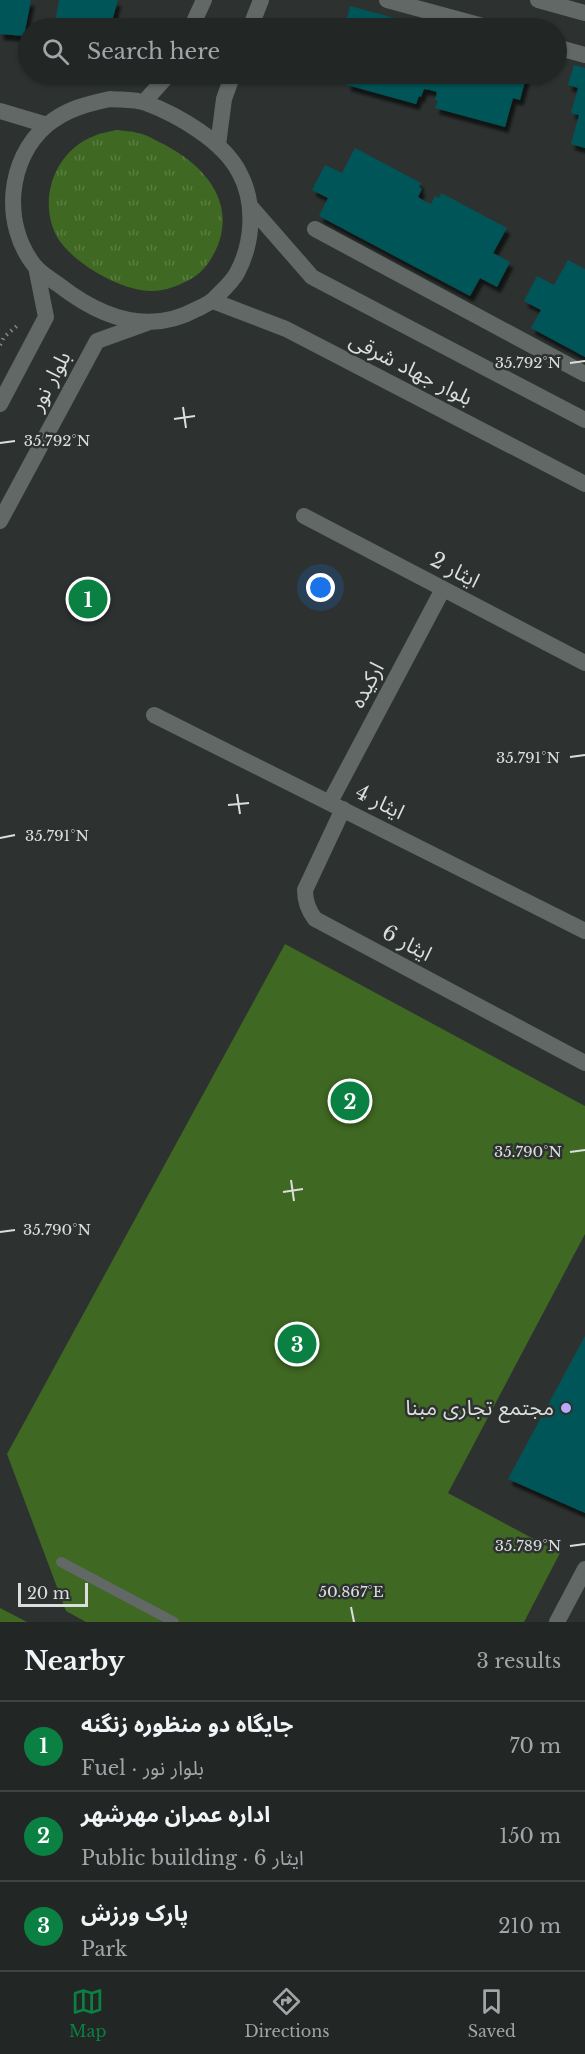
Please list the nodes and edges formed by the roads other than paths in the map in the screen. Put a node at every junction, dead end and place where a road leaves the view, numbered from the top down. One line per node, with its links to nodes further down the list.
1 (204, 0): 6 (street)
2 (261, 0): 7 (street)
3 (387, 0): 8 (street)
4 (538, 0): 5 (street)
5 (585, 13)
6 (196, 18)
7 (254, 18)
8 (453, 18)
9 (567, 50): 10 (street)
10 (585, 55)
11 (161, 84): 13 (street)
12 (229, 84): 16 (street)
13 (144, 102): 15 (street); 16 (street)
14 (0, 111): 15 (street)
15 (47, 125): 19 (street)
16 (218, 145): 18 (street)
17 (0, 205): 19 (street)
18 (250, 206): 22 (street); 26 (street, بلوار جهاد شرقی)
19 (13, 218): 21 (street)
20 (315, 230): 24 (street)
21 (36, 267): 23 (street); 25 (street, بلوار نور)
22 (213, 301): 23 (street); 27 (street, بلوار جهاد شرقی)
23 (147, 323): 29 (street, بلوار نور)
24 (585, 374)
25 (0, 404)
26 (585, 420)
27 (585, 484)
28 (304, 516): 30 (street, ایثار 2)
29 (0, 521)
30 (443, 589): 31 (street, ایثار 2); 33 (street, ارکیده)
31 (585, 663)
32 (154, 715): 33 (street, ایثار 4)
33 (337, 805): 34 (street, ایثار 4); 35 (street, ایثار 6)
34 (585, 931)
35 (585, 1063)
36 (61, 1562): 38 (lane)
37 (585, 1569): 39 (street)
38 (174, 1622)
39 (557, 1622)

